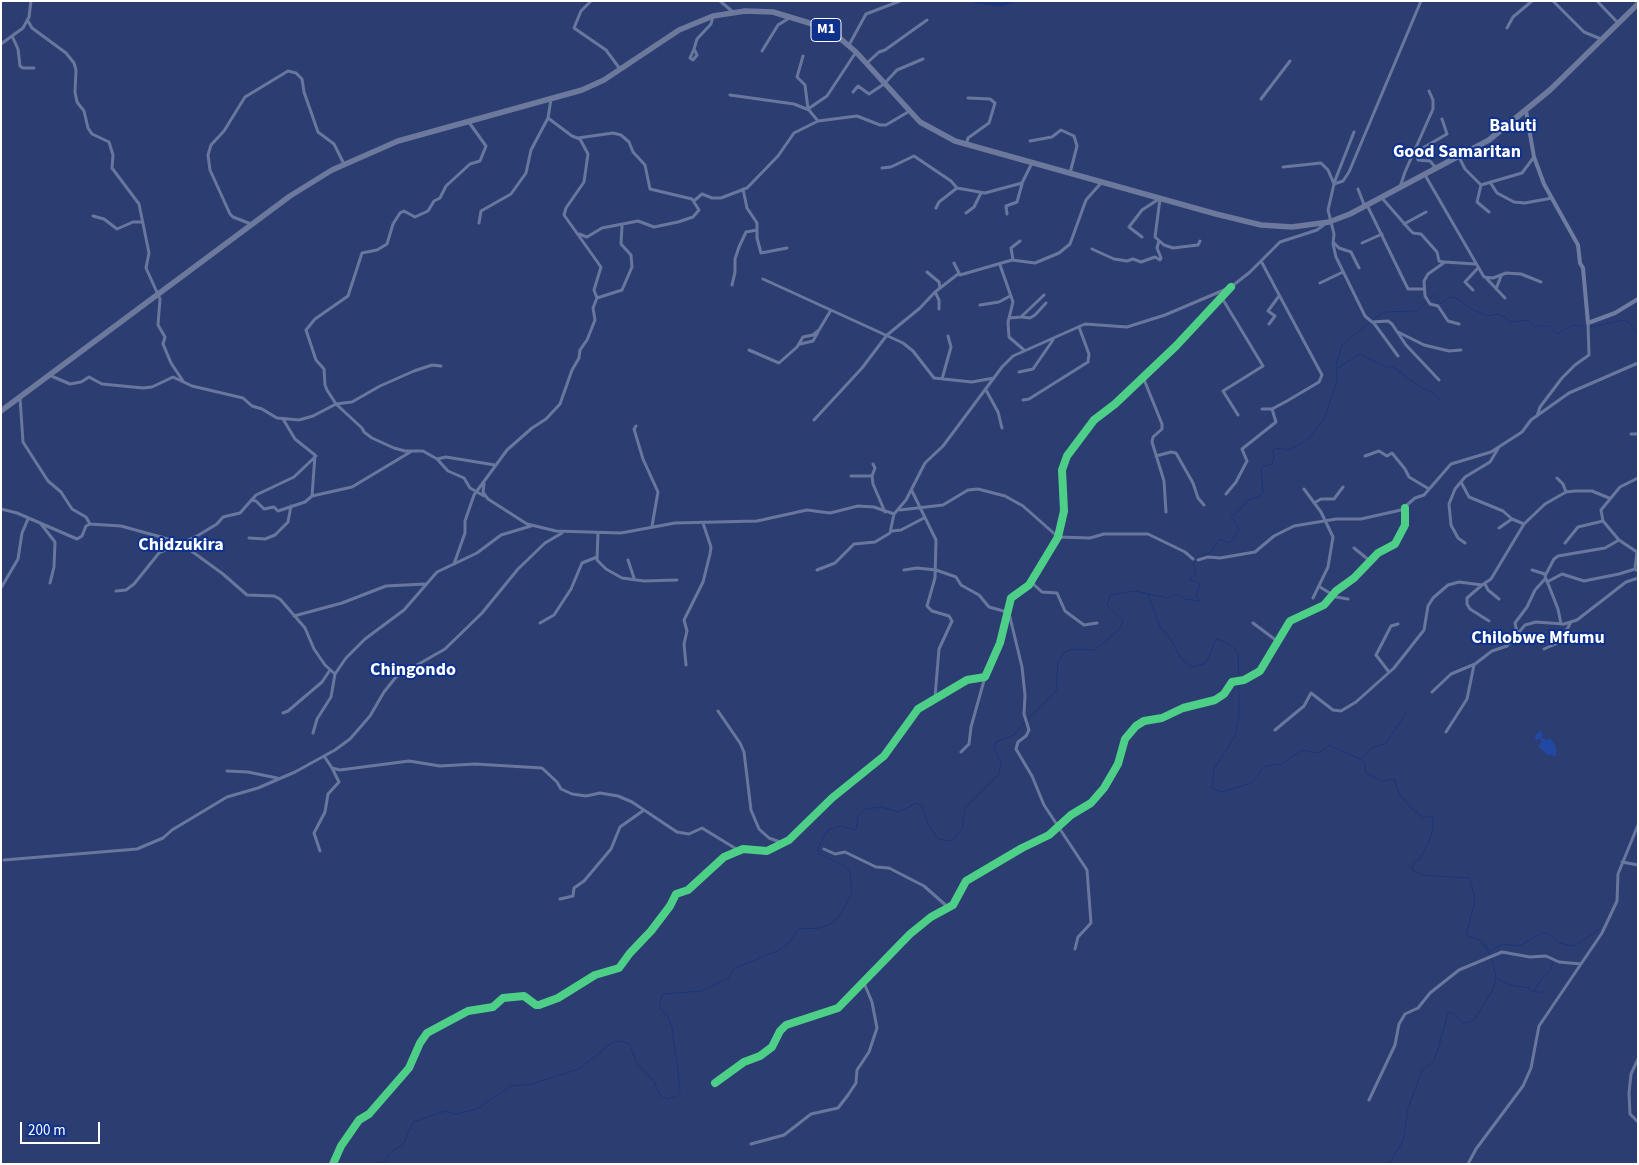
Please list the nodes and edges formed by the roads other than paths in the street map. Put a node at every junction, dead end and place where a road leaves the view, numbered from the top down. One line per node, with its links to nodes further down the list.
1 (591, 1): 31 (street)
2 (720, 1): 10 (street)
3 (900, 1): 22 (street)
4 (1421, 1): 62 (street)
5 (1532, 1): 18 (street)
6 (1553, 1): 20 (street)
7 (1597, 1): 15 (street)
8 (31, 2): 14 (street)
9 (1638, 4): 15 (highway, M1)
10 (733, 12): 11 (highway, M1); 12 (highway, M1)
11 (713, 16): 23 (street); 31 (highway, M1)
12 (791, 16): 22 (highway, M1); 24 (street)
13 (927, 20): 29 (street)
14 (28, 22): 16 (street); 17 (street)
15 (1618, 23): 20 (highway, M1)
16 (23, 28): 17 (street); 19 (street)
17 (32, 28): 80 (street)
18 (1507, 28)
19 (12, 38): 21 (street); 30 (street)
20 (1602, 39): 40 (highway, M1)
21 (1, 44)
22 (848, 45): 25 (highway, M1)
23 (694, 49)
24 (762, 52)
25 (856, 52): 29 (highway, M1); 39 (street)
26 (803, 56): 39 (street)
27 (923, 59): 32 (street)
28 (1290, 61): 38 (street)
29 (867, 63): 32 (highway, M1)
30 (34, 68)
31 (620, 69): 37 (highway, M1)
32 (884, 84): 34 (street); 41 (highway, M1)
33 (1429, 91): 65 (street)
34 (853, 92)
35 (730, 95): 39 (street)
36 (968, 98): 49 (street)
37 (551, 99): 42 (street); 44 (highway, M1)
38 (1261, 100)
39 (809, 110): 45 (street)
40 (1526, 111): 50 (highway, M1); 51 (street)
41 (908, 112): 45 (street); 49 (highway, M1)
42 (548, 118): 47 (street); 81 (street)
43 (1442, 119): 56 (street)
44 (468, 120): 53 (highway, M1); 161 (street)
45 (818, 121): 67 (street)
46 (1354, 132): 62 (street)
47 (576, 138): 72 (street); 87 (street)
48 (1030, 141): 57 (street)
49 (966, 145): 52 (highway, M1)
50 (1459, 157): 56 (highway, M1); 63 (street)
51 (1534, 157): 60 (street); 71 (street)
52 (1032, 163): 57 (highway, M1); 61 (street)
53 (344, 164): 83 (highway, M1); 83 (street)
54 (1283, 167): 62 (street)
55 (882, 168): 64 (street)
56 (1436, 169): 58 (highway, M1)
57 (1070, 173): 59 (highway, M1)
58 (1425, 175): 65 (highway, M1); 102 (street)
59 (1102, 182): 69 (highway, M1); 97 (street)
60 (1490, 182): 63 (street); 71 (street)
61 (1022, 183): 68 (street); 78 (street)
62 (1334, 184): 82 (street)
63 (1482, 185): 76 (street)
64 (957, 188): 68 (street); 74 (street)
65 (1400, 188): 70 (highway, M1)
66 (1358, 189): 73 (street)
67 (743, 190): 72 (street); 86 (street)
68 (981, 192): 77 (street)
69 (1160, 198): 82 (highway, M1); 89 (street); 91 (street)
70 (1382, 198): 73 (highway, M1); 84 (street)
71 (1553, 198): 137 (street)
72 (695, 200): 85 (street)
73 (1366, 206): 82 (highway, M1); 88 (street)
74 (936, 208)
75 (1426, 212): 84 (street)
76 (1489, 212)
77 (966, 213)
78 (1006, 214)
79 (93, 216): 80 (street)
80 (142, 222): 122 (street)
81 (479, 222)
82 (1329, 222): 93 (street); 98 (street)
83 (252, 224): 122 (highway, M1)
84 (1404, 224): 99 (street)
85 (622, 226): 87 (street); 126 (street)
86 (758, 230): 95 (street); 115 (street)
87 (578, 234): 126 (street)
88 (1382, 234): 94 (street); 118 (street)
89 (1142, 237)
90 (1020, 241): 97 (street)
91 (1159, 241): 92 (street); 96 (street)
92 (1200, 241)
93 (1334, 242): 104 (street); 108 (street)
94 (1362, 242)
95 (787, 248)
96 (1092, 249)
97 (1013, 260): 103 (street)
98 (1261, 260): 116 (street); 125 (street)
99 (1439, 261): 100 (street); 105 (street)
100 (1444, 262): 102 (street); 105 (street)
101 (954, 263): 109 (street)
102 (1475, 264): 106 (street)
103 (1000, 265): 109 (street); 124 (street)
104 (1359, 268)
105 (1438, 268): 118 (street)
106 (1478, 268): 111 (street); 120 (street)
107 (927, 272): 117 (street)
108 (1343, 272): 114 (street); 136 (street)
109 (958, 274): 117 (street)
110 (1501, 275): 111 (street); 113 (street); 119 (street)
111 (1487, 278): 119 (street)
112 (763, 279): 133 (street)
113 (1541, 282)
114 (1320, 283)
115 (732, 285)
116 (1231, 287): 127 (street); 140 (street)
117 (940, 288): 121 (street)
118 (1424, 289): 139 (street)
119 (1496, 289): 128 (street)
120 (1473, 290)
121 (935, 292): 132 (street); 142 (street)
122 (156, 295): 152 (highway, M1); 157 (street)
123 (1044, 295): 134 (street)
124 (1010, 296): 131 (street); 135 (street)
125 (1280, 296): 138 (street); 163 (street)
126 (597, 298): 180 (street)
127 (1222, 298): 153 (street); 165 (street)
128 (1505, 298)
129 (1638, 299): 137 (street)
130 (1046, 304): 134 (street)
131 (980, 305)
132 (939, 309)
133 (831, 310): 142 (street); 145 (street)
134 (1021, 317): 135 (street)
135 (1009, 318): 146 (street)
136 (1372, 322): 141 (street); 148 (street)
137 (1588, 323): 166 (street)
138 (1269, 324)
139 (1459, 324)
140 (1079, 327): 144 (street); 160 (street)
141 (1395, 330): 147 (street); 156 (street)
142 (887, 335): 155 (street); 168 (street)
143 (948, 336): 155 (street)
144 (1054, 339): 146 (street); 151 (street)
145 (750, 350)
146 (1024, 350): 154 (street)
147 (1462, 350)
148 (1398, 356)
149 (1638, 363): 166 (street)
150 (441, 366): 161 (street)
151 (1019, 372)
152 (49, 375): 157 (street); 159 (highway, M1)
153 (1143, 377): 176 (street); 223 (street)
154 (994, 378): 155 (street); 158 (street)
155 (942, 379)
156 (1439, 380)
157 (185, 383): 167 (street)
158 (986, 389): 170 (street); 190 (street)
159 (20, 397): 164 (highway, M1); 215 (street)
160 (1023, 400)
161 (336, 404): 167 (street); 174 (street)
162 (1262, 409): 163 (street)
163 (1272, 409): 193 (street)
164 (1, 411)
165 (1238, 415)
166 (1537, 416): 173 (street)
167 (283, 419): 175 (street)
168 (814, 420)
169 (636, 426): 218 (street)
170 (1002, 428)
171 (1631, 434): 172 (street)
172 (1638, 434)
173 (1500, 446): 185 (street); 189 (street)
174 (412, 451): 178 (street); 194 (street)
175 (316, 456): 194 (street); 197 (street)
176 (1156, 456): 200 (street); 206 (street)
177 (1365, 456): 189 (street)
178 (437, 459): 180 (street); 191 (street)
179 (873, 464): 182 (street)
180 (495, 465): 186 (street)
181 (851, 476): 182 (street)
182 (872, 476): 205 (street)
183 (1557, 478): 192 (street)
184 (1638, 478): 196 (street)
185 (1460, 482): 210 (street); 227 (street)
186 (484, 484): 191 (street); 195 (street)
187 (1343, 487): 198 (street)
188 (1304, 489): 198 (street)
189 (1429, 489): 202 (street)
190 (912, 490): 201 (street); 204 (street)
191 (477, 492): 195 (street); 236 (street)
192 (1566, 492): 196 (street); 216 (street)
193 (1226, 494)
194 (312, 496): 199 (street)
195 (486, 497): 217 (street)
196 (1609, 498): 212 (street)
197 (251, 500): 199 (street); 226 (street)
198 (1314, 503): 211 (street)
199 (292, 505): 224 (street)
200 (1204, 505)
201 (920, 508): 204 (street); 208 (street); 223 (street)
202 (1405, 508): 211 (street); 234 (street)
203 (1, 509): 209 (street)
204 (899, 510): 207 (street)
205 (886, 512): 207 (street); 213 (street)
206 (1166, 512)
207 (894, 514): 220 (street)
208 (924, 518): 220 (street); 239 (street)
209 (28, 519): 214 (street); 251 (street)
210 (1512, 519): 216 (street); 219 (street)
211 (1325, 521): 233 (street); 250 (street)
212 (1603, 521): 225 (street); 228 (street)
213 (703, 523): 218 (street); 270 (street)
214 (40, 524): 215 (street); 247 (street)
215 (90, 524): 226 (street)
216 (1524, 524): 249 (street)
217 (531, 526): 221 (street); 236 (street)
218 (652, 526): 222 (street)
219 (1499, 528)
220 (892, 531): 237 (street)
221 (564, 532): 222 (street); 283 (street)
222 (598, 533): 230 (street)
223 (1058, 537): 231 (street); 246 (street)
224 (249, 538)
225 (1619, 540): 235 (street); 242 (street)
226 (181, 543): 252 (street); 258 (street)
227 (1465, 543)
228 (1565, 543)
229 (1354, 548): 234 (street)
230 (597, 557): 244 (street); 261 (street)
231 (1193, 559)
232 (628, 560): 244 (street)
233 (1198, 560)
234 (1370, 560): 253 (street)
235 (1637, 562): 241 (street)
236 (454, 564): 248 (street)
237 (817, 570)
238 (904, 570): 239 (street)
239 (936, 570): 257 (street); 276 (street)
240 (1532, 570): 242 (street)
241 (1637, 570): 242 (street)
242 (1546, 578): 265 (street); 266 (street)
243 (1638, 578): 260 (street)
244 (634, 579): 245 (street)
245 (677, 580)
246 (1031, 582): 257 (street); 263 (street)
247 (50, 583)
248 (425, 584): 258 (street); 273 (street)
249 (1483, 584): 256 (street); 259 (street); 272 (street)
250 (1320, 587): 253 (street); 254 (street)
251 (1, 588)
252 (116, 591)
253 (1333, 595): 255 (street); 267 (street)
254 (1313, 598)
255 (1348, 599)
256 (1499, 599)
257 (1008, 610): 274 (street); 289 (street)
258 (294, 616): 271 (street)
259 (1488, 621)
260 (1572, 622): 265 (street); 268 (street)
261 (540, 623)
262 (1253, 623): 267 (street)
263 (1096, 624)
264 (1398, 624): 272 (street)
265 (1561, 624): 266 (street)
266 (1517, 633): 269 (street)
267 (1277, 641): 289 (street)
268 (1544, 649)
269 (1474, 664): 275 (street); 280 (street)
270 (686, 665)
271 (330, 670): 273 (street); 278 (street)
272 (1389, 672): 279 (street)
273 (335, 674): 281 (street)
274 (985, 677): 276 (street); 282 (street)
275 (1432, 692)
276 (935, 697): 290 (street)
277 (718, 711): 290 (street)
278 (283, 713)
279 (1276, 730)
280 (1446, 732)
281 (312, 733)
282 (961, 752)
283 (324, 756): 284 (street); 286 (street)
284 (332, 768): 287 (street); 293 (street)
285 (227, 771): 286 (street)
286 (281, 778): 294 (street)
287 (644, 810): 292 (street); 297 (street)
288 (1638, 824): 295 (street)
289 (1059, 825): 298 (street); 299 (street)
290 (784, 843): 292 (street)
291 (824, 849): 298 (street)
292 (739, 850): 307 (street)
293 (320, 851)
294 (4, 860)
295 (1622, 862): 296 (street); 300 (street)
296 (1638, 865)
297 (560, 899)
298 (949, 908): 301 (street)
299 (1075, 949)
300 (1581, 964): 304 (street); 308 (street)
301 (864, 983): 303 (street); 306 (street)
302 (1638, 1059): 305 (street)
303 (715, 1083)
304 (1369, 1100)
305 (1638, 1122)
306 (751, 1144)
307 (333, 1164)
308 (1468, 1164)

